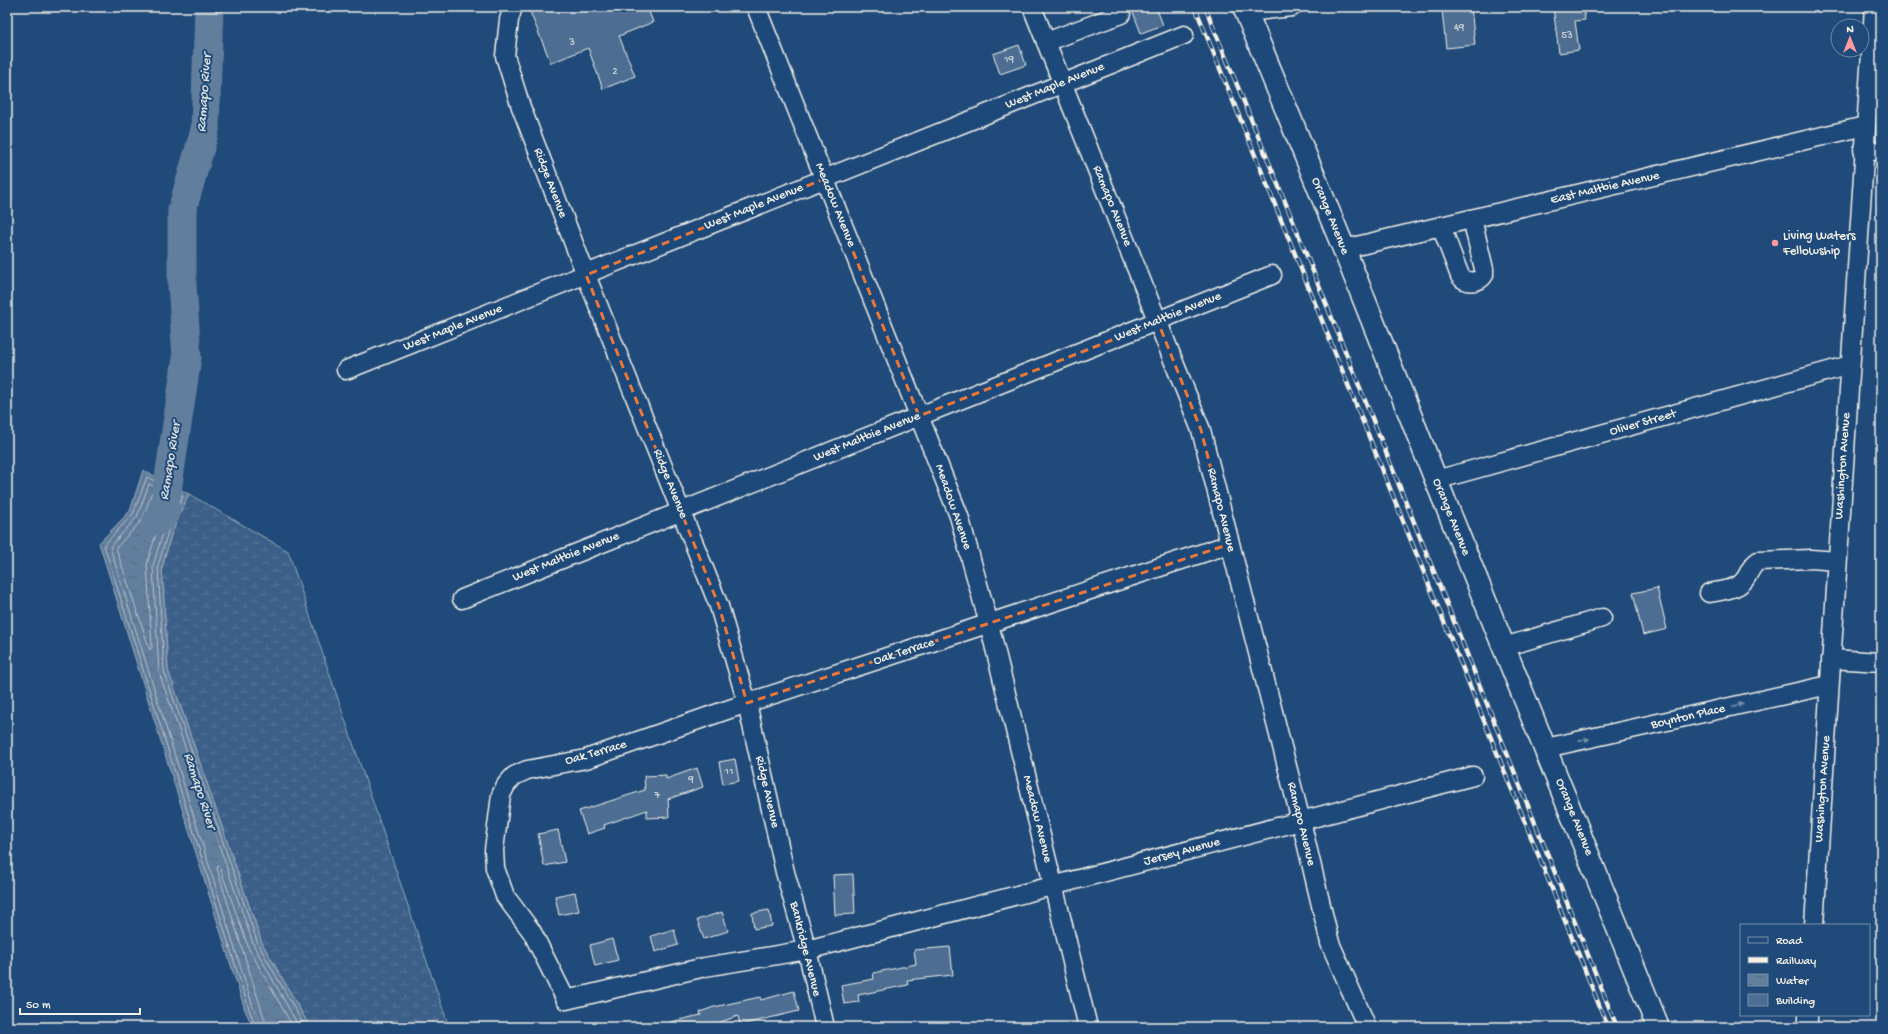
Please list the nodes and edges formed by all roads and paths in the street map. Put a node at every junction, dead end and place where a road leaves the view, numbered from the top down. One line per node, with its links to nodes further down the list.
1 (513, 7): 17 (street, Ridge Avenue)
2 (756, 7): 13 (street, Meadow Avenue)
3 (1032, 7): 9 (street, Ramapo Avenue)
4 (1292, 7): 6 (street)
5 (1874, 7): 11 (street, Washington Avenue)
6 (1245, 10): 16 (main road, Orange Avenue)
7 (1120, 14): 9 (street)
8 (1184, 34): 10 (street, West Maple Avenue)
9 (1046, 42): 10 (street, Ramapo Avenue)
10 (1063, 83): 13 (street, West Maple Avenue); 19 (street, Ramapo Avenue)
11 (1865, 126): 12 (street, Washington Avenue); 14 (street, East Maltbie Avenue)
12 (1872, 150): 20 (street, Washington Avenue)
13 (824, 179): 17 (street, West Maple Avenue); 22 (street, Meadow Avenue)
14 (1472, 219): 15 (street, East Maltbie Avenue); 15 (street)
15 (1441, 226): 16 (street, East Maltbie Avenue)
16 (1344, 250): 23 (main road, Orange Avenue)
17 (586, 275): 21 (street, West Maple Avenue); 24 (street, Ridge Avenue)
18 (1272, 275): 19 (street, West Maltbie Avenue)
19 (1158, 322): 22 (street, West Maltbie Avenue); 25 (street, Ramapo Avenue)
20 (1850, 365): 23 (street, Oliver Street); 26 (street, Washington Avenue)
21 (346, 370)
22 (919, 416): 24 (street, West Maltbie Avenue); 30 (street, Meadow Avenue)
23 (1436, 480): 31 (main road, Orange Avenue)
24 (681, 511): 28 (street, West Maltbie Avenue); 35 (street, Ridge Avenue)
25 (1230, 544): 30 (street, Oak Terrace); 38 (street, Ramapo Avenue)
26 (1837, 561): 27 (street); 32 (street, Washington Avenue)
27 (1709, 593)
28 (462, 599)
29 (1602, 618): 31 (street)
30 (989, 624): 35 (street, Oak Terrace); 40 (street, Meadow Avenue)
31 (1504, 647): 36 (main road, Orange Avenue)
32 (1831, 659): 33 (street); 34 (street, Washington Avenue)
33 (1881, 662)
34 (1829, 685): 36 (street, Boynton Place, one-way to 34); 41 (street, Washington Avenue)
35 (747, 704): 39 (street, Ridge Avenue); 43 (street, Oak Terrace)
36 (1546, 748): 48 (main road, Orange Avenue)
37 (1473, 776): 38 (street, Jersey Avenue)
38 (1301, 820): 40 (street, Jersey Avenue); 47 (street, Ramapo Avenue)
39 (785, 872): 43 (street, Bankridge Avenue)
40 (1054, 886): 42 (street, Jersey Avenue); 46 (street, Meadow Avenue)
41 (1814, 924)
42 (892, 927): 43 (street, Oak Terrace)
43 (807, 950): 45 (street, Bankridge Avenue)
44 (1808, 1016): 49 (street)
45 (825, 1027)
46 (1088, 1027)
47 (1366, 1027)
48 (1658, 1027)
49 (1808, 1027)

